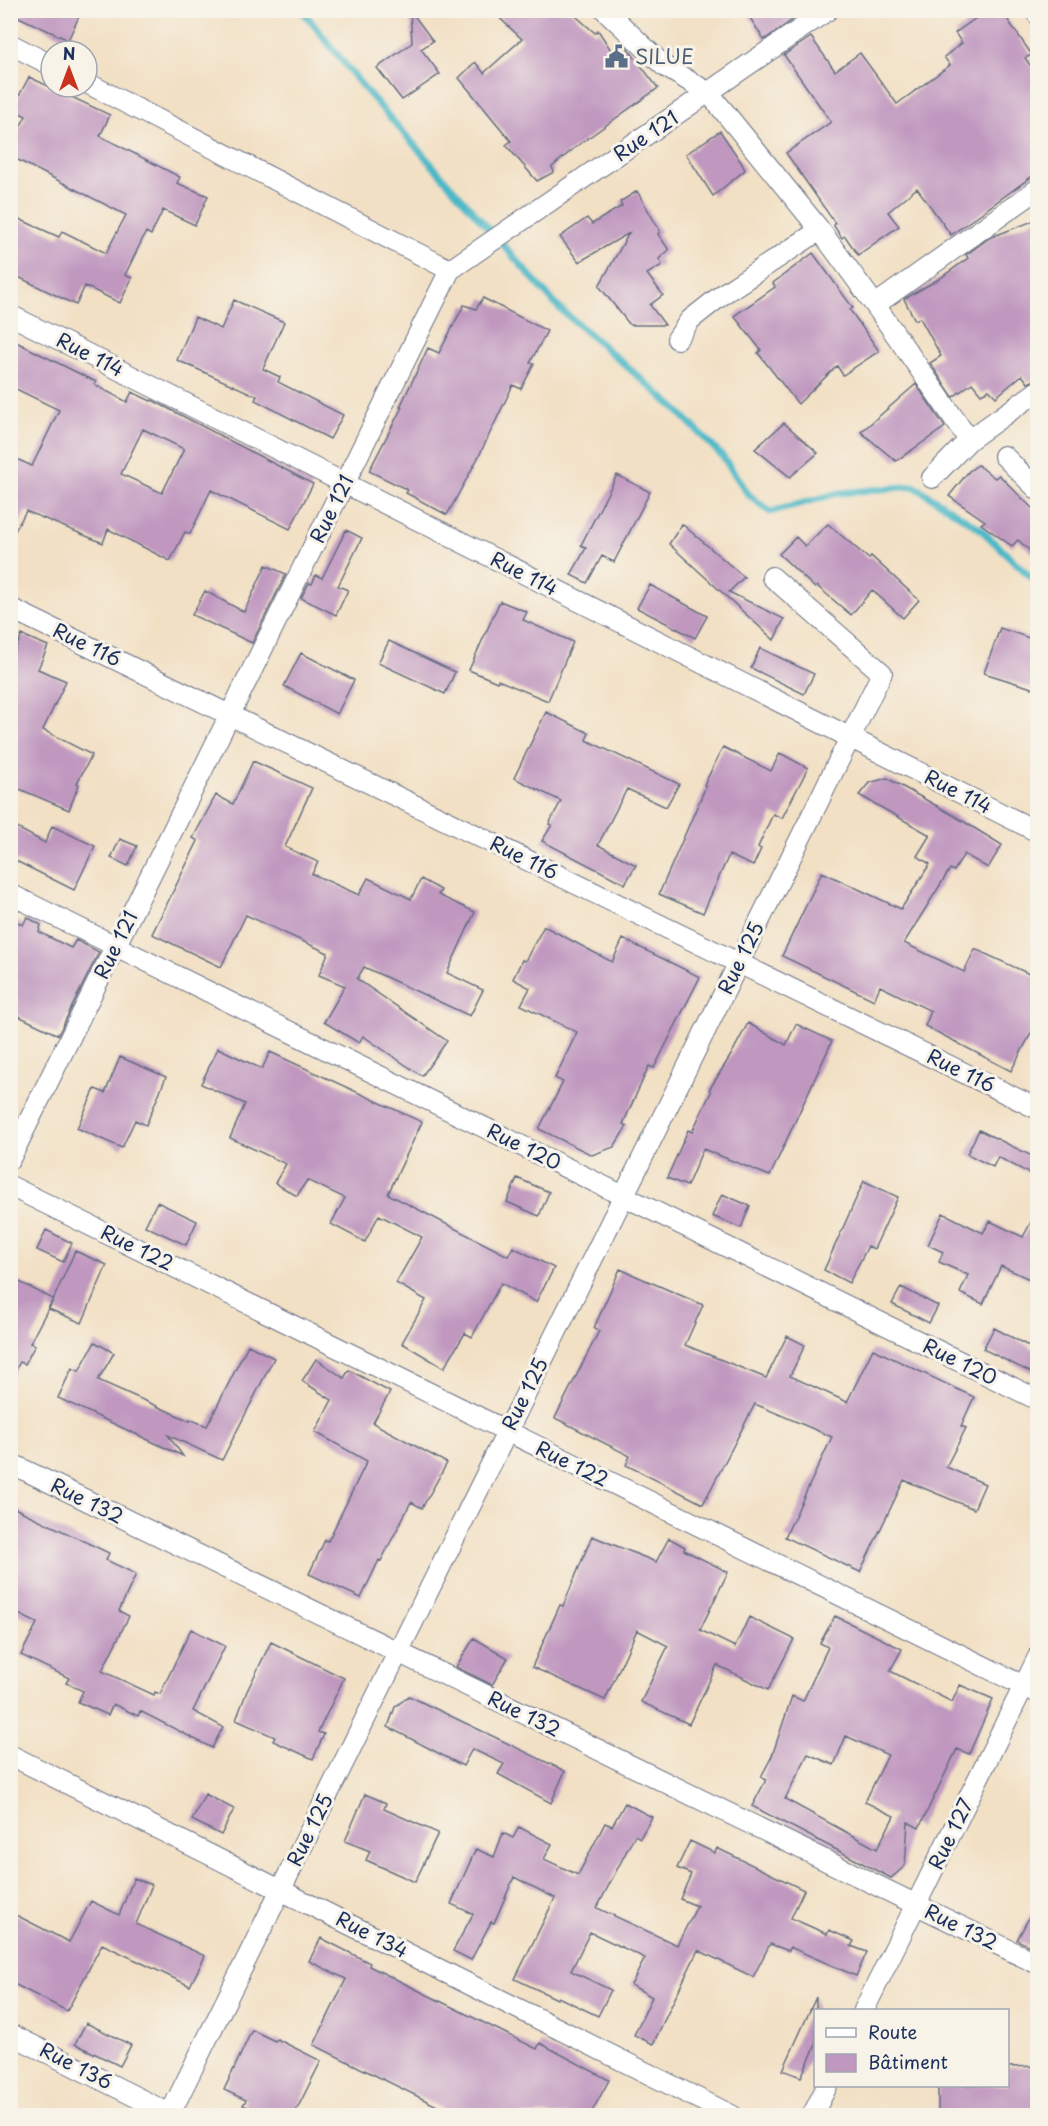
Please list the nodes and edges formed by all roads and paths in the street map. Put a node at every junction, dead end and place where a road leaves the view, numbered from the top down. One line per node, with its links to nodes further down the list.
1 (605, 10): 8 (street)
2 (828, 10): 8 (street, Rue 121)
3 (1034, 10): 4 (street)
4 (1038, 15)
5 (10, 44): 6 (street)
6 (39, 59)
7 (99, 89): 11 (street)
8 (709, 93): 10 (street); 11 (street, Rue 121)
9 (1038, 189): 12 (street)
10 (820, 230): 12 (street); 14 (street)
11 (450, 270): 19 (street, Rue 121)
12 (875, 305): 16 (street)
13 (10, 315): 19 (street, Rue 114)
14 (677, 339)
15 (1038, 391): 16 (street)
16 (969, 440): 18 (street)
17 (1004, 456): 20 (street)
18 (932, 478)
19 (345, 484): 23 (street, Rue 121); 24 (street, Rue 114)
20 (1038, 490)
21 (772, 577): 24 (street, Rue 125)
22 (10, 608): 23 (street, Rue 116)
23 (230, 715): 27 (street, Rue 121); 28 (street, Rue 116)
24 (849, 738): 25 (street, Rue 114); 28 (street, Rue 125)
25 (1038, 832)
26 (10, 894): 27 (street, Rue 120)
27 (116, 946): 30 (street, Rue 121); 32 (street, Rue 120)
28 (738, 963): 29 (street, Rue 116); 32 (street, Rue 125)
29 (1038, 1109)
30 (10, 1159)
31 (10, 1186): 34 (street, Rue 122)
32 (623, 1196): 33 (street, Rue 120); 34 (street, Rue 125)
33 (1038, 1400)
34 (507, 1432): 36 (street, Rue 125); 38 (street, Rue 122)
35 (10, 1463): 36 (street, Rue 132)
36 (398, 1652): 40 (street, Rue 125); 41 (street, Rue 132)
37 (1038, 1657): 38 (street, Rue 127)
38 (1030, 1689): 41 (street, Rue 127)
39 (10, 1755): 40 (street, Rue 134)
40 (281, 1890): 46 (street, Rue 125); 47 (street, Rue 134)
41 (916, 1905): 42 (street, Rue 132); 43 (street, Rue 127)
42 (1038, 1964)
43 (864, 2009)
44 (10, 2034): 46 (street, Rue 136)
45 (826, 2087): 48 (street)
46 (171, 2115)
47 (733, 2115)
48 (812, 2115)

